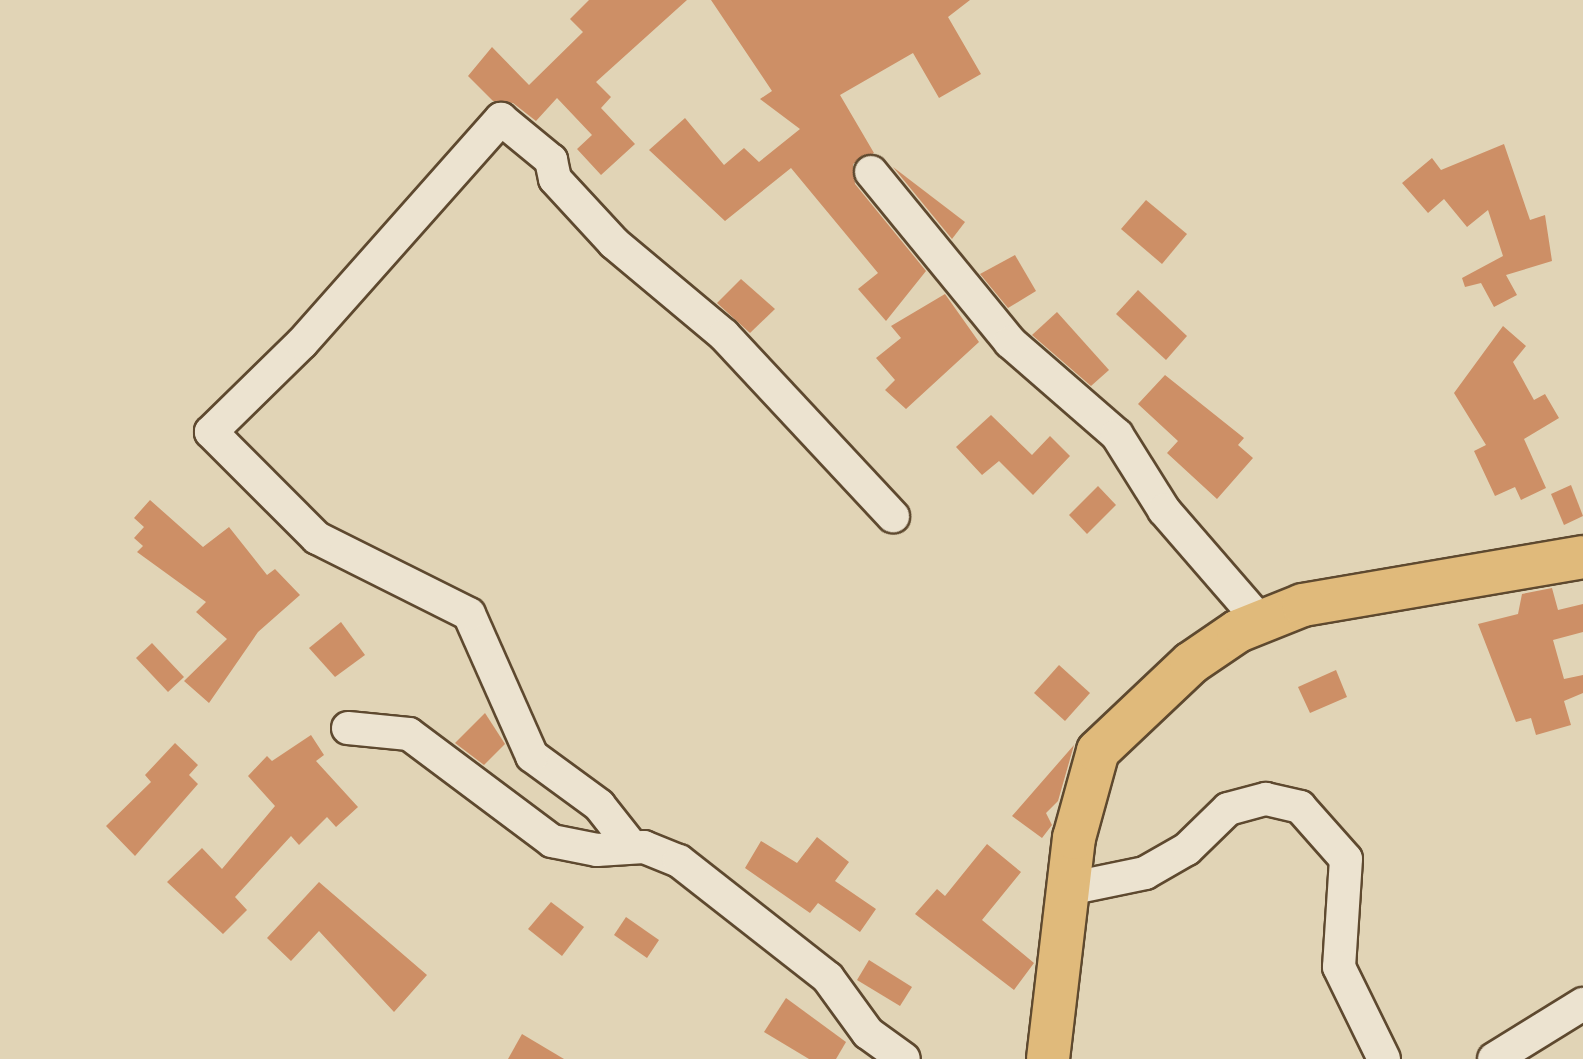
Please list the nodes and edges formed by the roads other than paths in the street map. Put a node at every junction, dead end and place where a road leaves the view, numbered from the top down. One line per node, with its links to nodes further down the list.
1 (871, 172): 4 (street)
2 (894, 516): 6 (street)
3 (1583, 557): 4 (main road)
4 (1261, 622): 7 (main road)
5 (348, 728): 6 (street)
6 (632, 848): 9 (street)
7 (1068, 889): 10 (main road); 11 (street)
8 (1583, 1004): 12 (street)
9 (904, 1059)
10 (1048, 1059)
11 (1384, 1059)
12 (1494, 1059)

